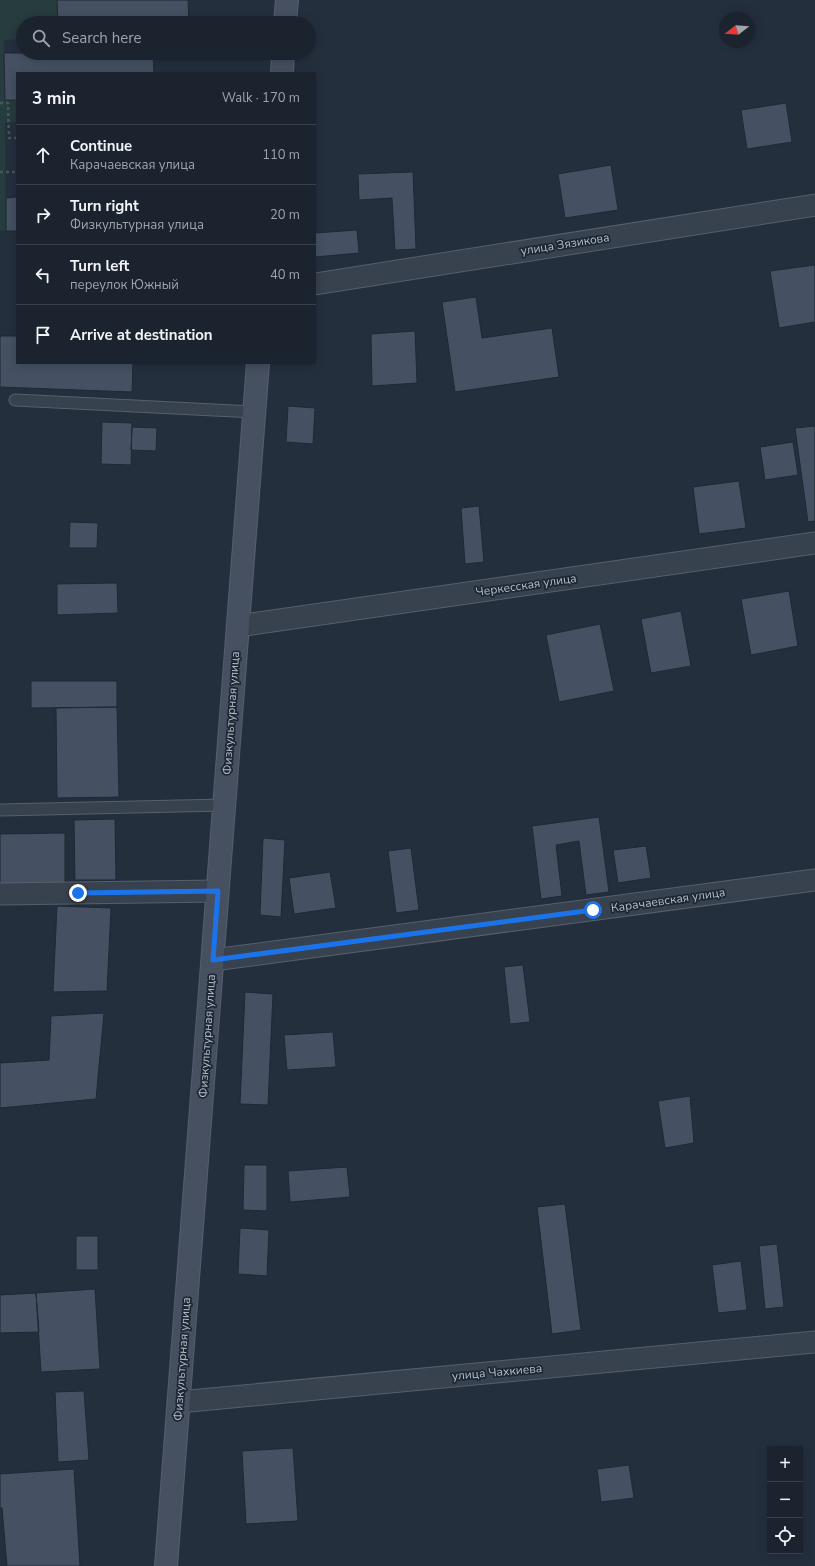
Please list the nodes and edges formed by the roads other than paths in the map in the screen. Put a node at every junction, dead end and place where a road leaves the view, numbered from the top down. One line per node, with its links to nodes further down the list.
1 (287, 0): 2 (main road)
2 (286, 16)
3 (283, 60): 4 (main road)
4 (282, 72)
5 (815, 205): 6 (street, улица Зязикова)
6 (316, 284)
7 (258, 364): 9 (main road, Физкультурная улица)
8 (15, 400): 9 (lane)
9 (254, 412): 11 (main road, Физкультурная улица)
10 (815, 543): 11 (street, Черкесская улица)
11 (238, 626): 12 (main road, Физкультурная улица)
12 (224, 806): 13 (lane); 15 (main road, Физкультурная улица)
13 (0, 810)
14 (815, 880): 17 (street, Карачаевская улица)
15 (218, 891): 16 (street); 17 (main road, Физкультурная улица)
16 (0, 894)
17 (213, 960): 19 (main road, Физкультурная улица)
18 (815, 1342): 19 (street, улица Чахкиева)
19 (179, 1402): 20 (main road, Физкультурная улица)
20 (166, 1566)

